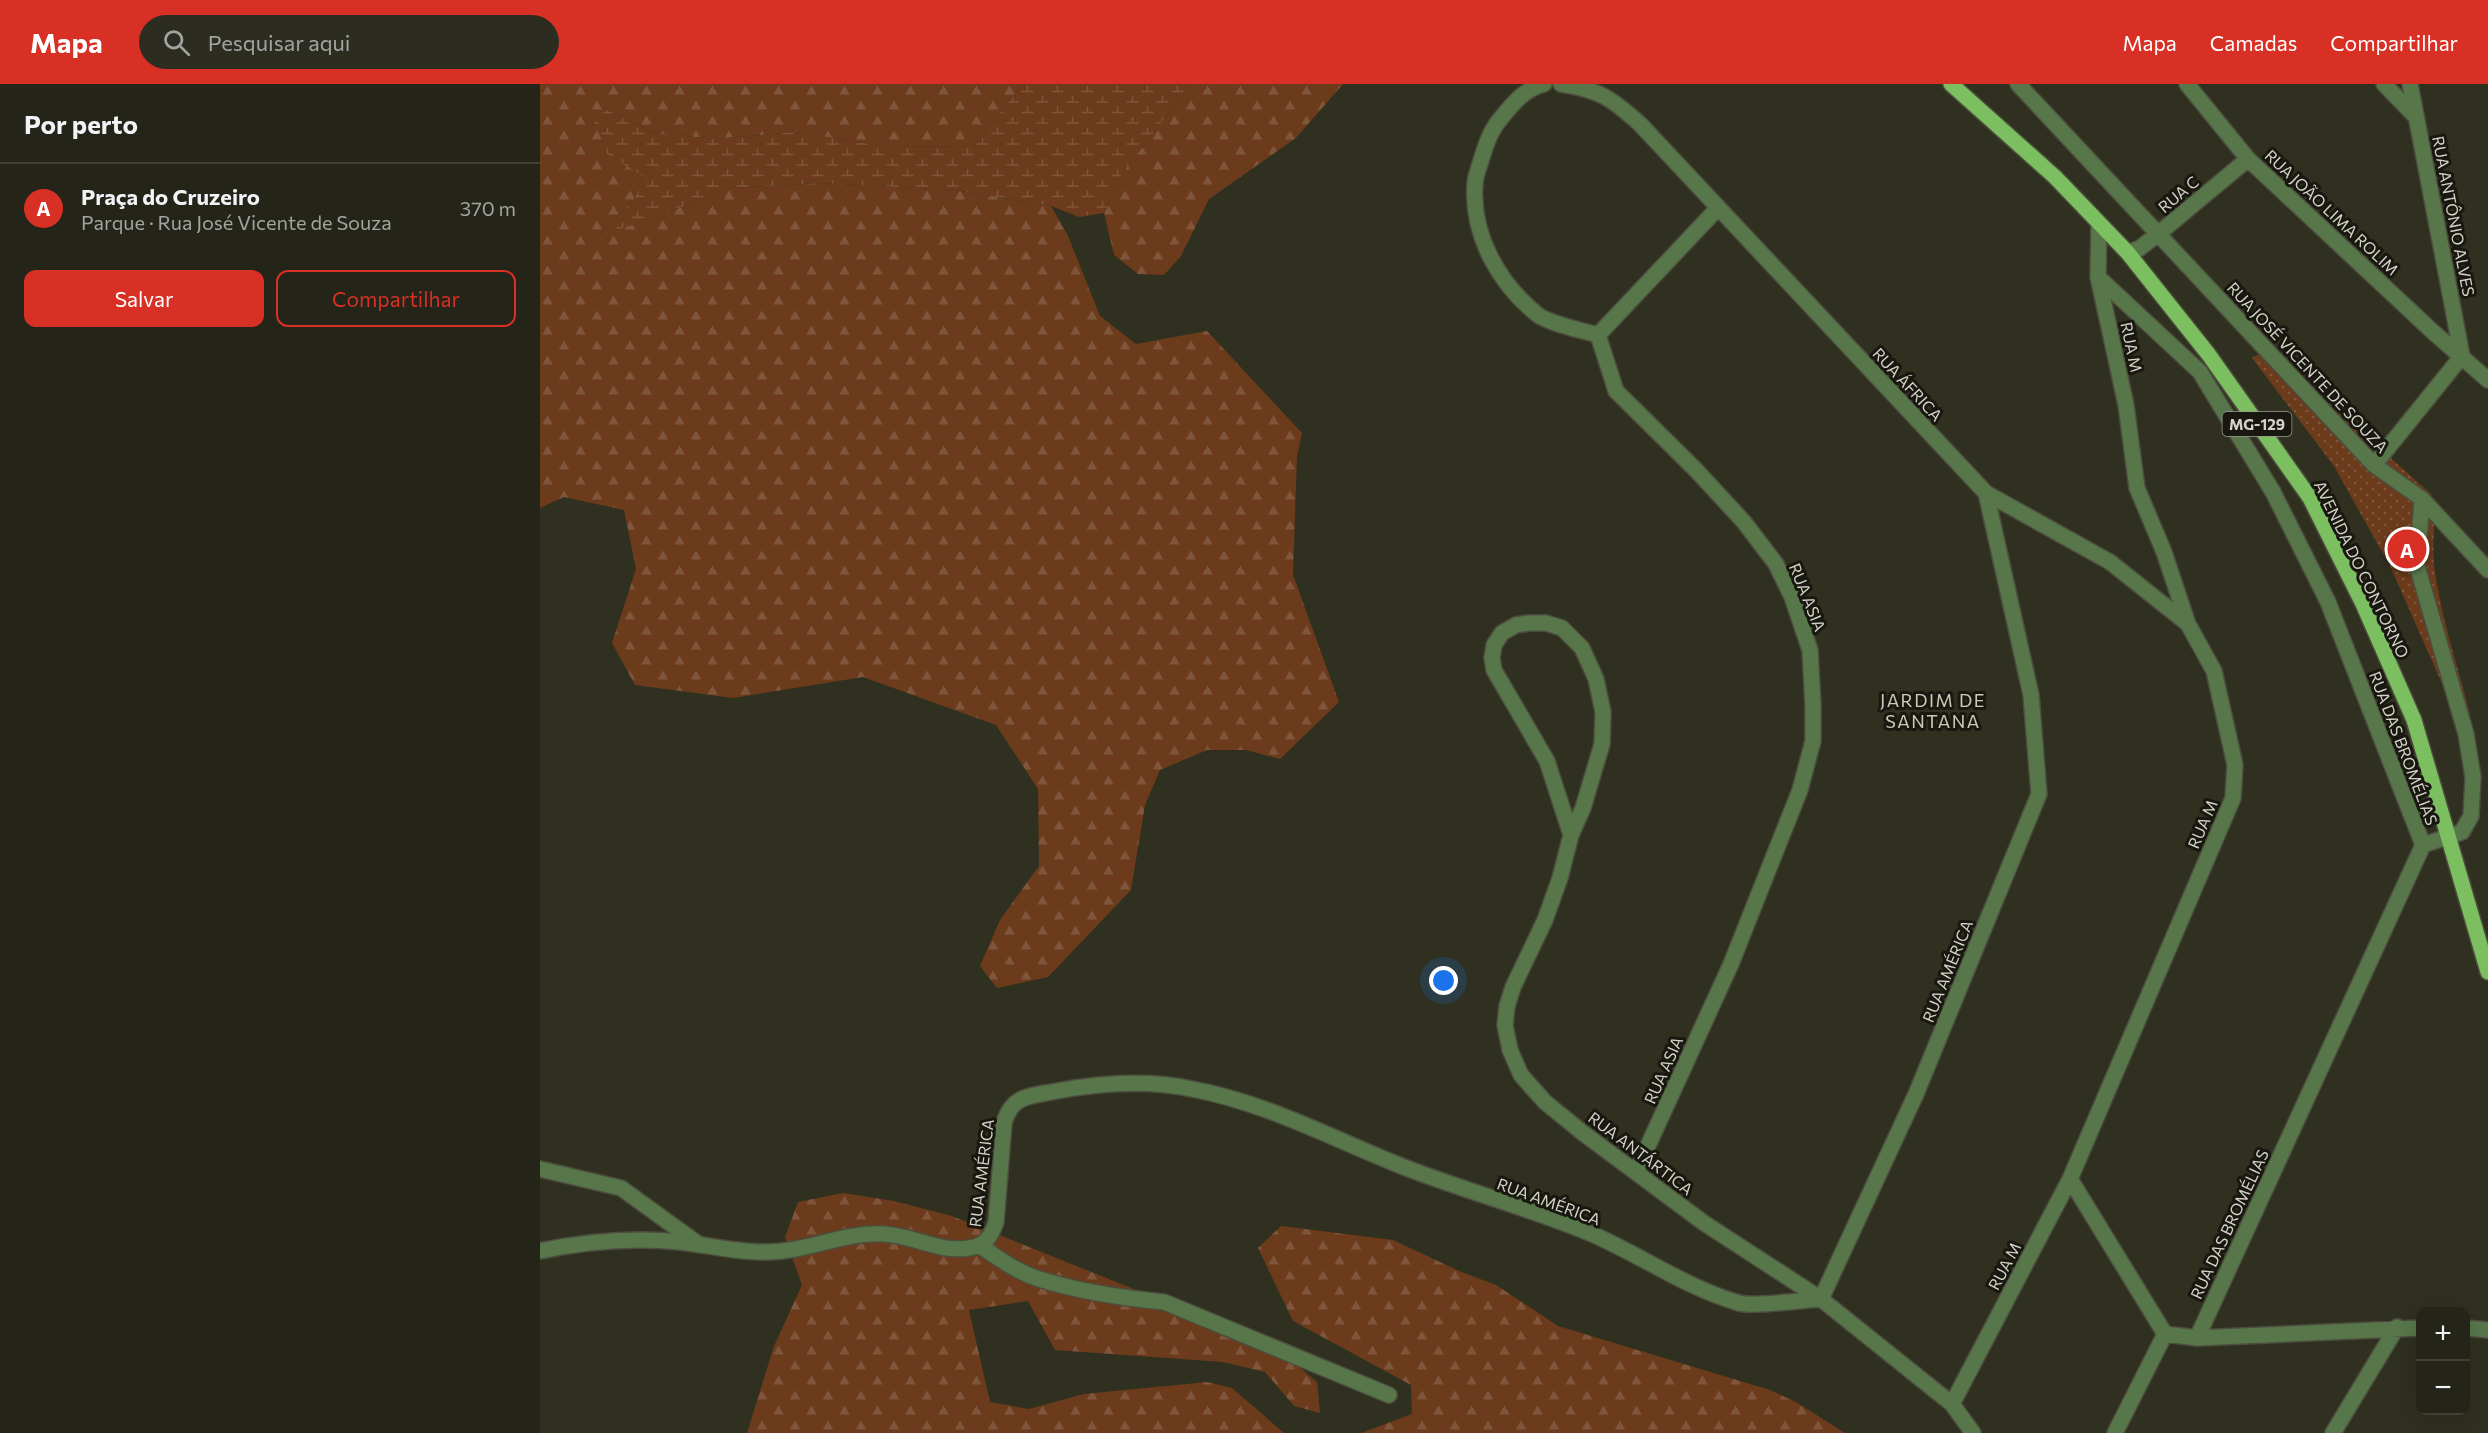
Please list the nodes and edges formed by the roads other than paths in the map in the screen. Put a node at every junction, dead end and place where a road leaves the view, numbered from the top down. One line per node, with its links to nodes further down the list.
1 (1544, 84): 15 (street)
2 (1561, 84): 10 (street, RUA ÁFRICA)
3 (1951, 84): 11 (main road, AVENIDA DO CONTORNO / MG-129)
4 (2018, 84): 12 (street, RUA JOSÉ VICENTE DE SOUZA)
5 (2187, 84): 9 (street, RUA JOÃO LIMA ROLIM)
6 (2384, 84): 8 (street)
7 (2410, 84): 8 (street, RUA ANTÔNIO ALVES)
8 (2416, 117): 16 (street, RUA ANTÔNIO ALVES)
9 (2248, 159): 12 (street, RUA C); 16 (street, RUA JOÃO LIMA ROLIM)
10 (1718, 208): 15 (street); 19 (street, RUA ÁFRICA)
11 (2099, 224): 13 (main road, AVENIDA DO CONTORNO / MG-129); 14 (street, RUA M)
12 (2158, 234): 13 (street, RUA C); 18 (street, RUA JOSÉ VICENTE DE SOUZA)
13 (2128, 253): 24 (main road, AVENIDA DO CONTORNO / MG-129)
14 (2098, 277): 22 (street, RUA M); 25 (street, RUA DAS BROMÉLIAS)
15 (1598, 335): 28 (street, RUA ASIA)
16 (2462, 356): 17 (street); 18 (street)
17 (2488, 380)
18 (2374, 465): 20 (street, RUA JOSÉ VICENTE DE SOUZA)
19 (1986, 493): 22 (street, RUA ÁFRICA); 33 (street, RUA AMÉRICA)
20 (2422, 499): 21 (street, RUA JOSÉ VICENTE DE SOUZA); 24 (street)
21 (2488, 570)
22 (2188, 624): 29 (street, RUA M)
23 (1571, 835): 23 (street, RUA ANTÁRTICA); 28 (street, RUA ANTÁRTICA)
24 (2448, 838): 25 (street); 26 (main road, AVENIDA DO CONTORNO / MG-129)
25 (2423, 844): 39 (street, RUA DAS BROMÉLIAS)
26 (2488, 972)
27 (540, 1169): 30 (street)
28 (1636, 1172): 33 (street, RUA ANTÁRTICA)
29 (2070, 1179): 38 (street); 41 (street, RUA M)
30 (699, 1244): 31 (street, RUA AMÉRICA); 32 (street, RUA AMÉRICA)
31 (980, 1246): 33 (street, RUA AMÉRICA); 40 (street)
32 (540, 1251)
33 (1821, 1299): 41 (street, RUA ANTÁRTICA)
34 (2397, 1327): 35 (street); 39 (street); 44 (street)
35 (2416, 1328)
36 (2470, 1328): 37 (street)
37 (2488, 1330)
38 (2165, 1335): 39 (street); 43 (street)
39 (2197, 1338)
40 (1389, 1395)
41 (1952, 1404): 42 (street, RUA ANTÁRTICA)
42 (1973, 1433)
43 (2115, 1433)
44 (2333, 1433)

